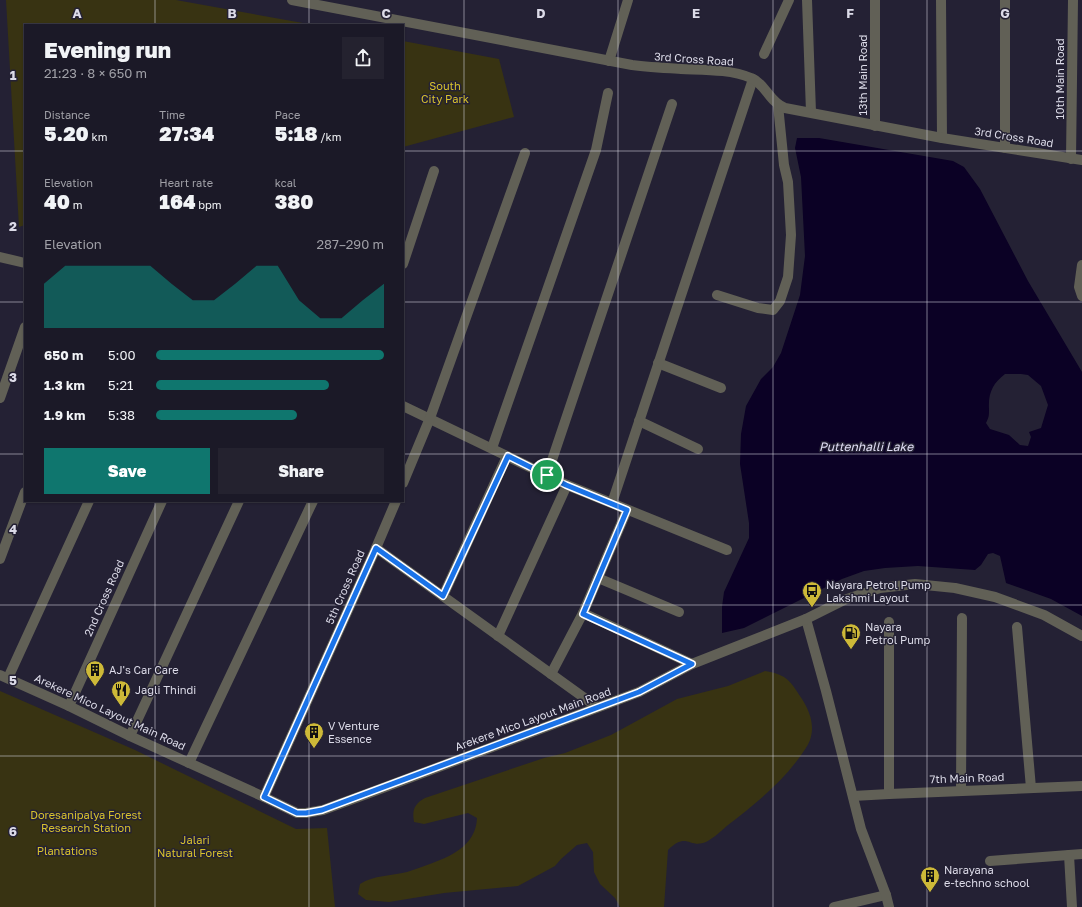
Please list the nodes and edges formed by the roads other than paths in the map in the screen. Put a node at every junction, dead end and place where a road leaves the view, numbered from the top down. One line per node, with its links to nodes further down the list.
1 (292, 0): 10 (street, 3rd Cross Road)
2 (628, 0): 10 (street)
3 (789, 0): 9 (street)
4 (807, 0): 15 (street)
5 (875, 0): 16 (street, 13th Main Road)
6 (941, 0): 17 (street)
7 (1006, 0): 18 (street)
8 (1073, 0): 20 (street, 10th Main Road)
9 (764, 54)
10 (609, 61): 11 (street, 3rd Cross Road)
11 (753, 79): 14 (street, 3rd Cross Road); 30 (street)
12 (608, 93): 36 (street)
13 (672, 104): 39 (street)
14 (778, 105): 15 (street, 3rd Cross Road); 27 (street)
15 (811, 112): 16 (street, 3rd Cross Road)
16 (875, 126): 17 (street, 3rd Cross Road)
17 (942, 138): 18 (street, 3rd Cross Road)
18 (1005, 148): 20 (street, 3rd Cross Road)
19 (525, 153): 34 (street)
20 (1072, 159): 21 (street, 3rd Cross Road)
21 (1082, 160)
22 (434, 171): 24 (street)
23 (0, 257): 25 (street)
24 (404, 261)
25 (24, 263)
26 (1082, 265): 28 (street)
27 (717, 295)
28 (1082, 296)
29 (24, 329): 32 (street)
30 (658, 363): 31 (street); 35 (street)
31 (720, 388)
32 (0, 398)
33 (404, 406): 34 (street)
34 (430, 418): 36 (street); 40 (street)
35 (639, 421): 37 (street); 48 (street)
36 (492, 448): 38 (street)
37 (698, 449)
38 (508, 456): 39 (street); 54 (street)
39 (547, 475): 41 (street)
40 (404, 481)
41 (566, 485): 48 (street); 61 (street)
42 (24, 495): 52 (street)
43 (89, 502): 65 (street)
44 (162, 502): 66 (street, 2nd Cross Road)
45 (239, 502): 68 (street)
46 (313, 502): 69 (street)
47 (396, 502): 50 (street)
48 (612, 503): 49 (street)
49 (627, 510): 51 (street); 53 (street)
50 (376, 548): 54 (street, 5th Cross Road); 75 (street, 5th Cross Road)
51 (727, 550)
52 (0, 560)
53 (598, 578): 55 (street); 56 (street)
54 (443, 596): 61 (street, 5th Cross Road)
55 (680, 612)
56 (583, 614): 63 (street); 64 (street)
57 (806, 618): 62 (street, Arekere Mico Layout Main Road); 63 (street, Arekere Mico Layout Main Road); 74 (street)
58 (962, 618): 72 (street)
59 (889, 622): 73 (street)
60 (1017, 627): 71 (street)
61 (498, 636): 64 (street, 5th Cross Road)
62 (1082, 636)
63 (692, 664): 67 (street, Arekere Mico Layout Main Road)
64 (551, 674): 67 (street, 5th Cross Road)
65 (4, 676): 66 (street, Arekere Mico Layout Main Road)
66 (69, 706): 68 (street, Arekere Mico Layout Main Road)
67 (597, 707): 75 (street, Arekere Mico Layout Main Road)
68 (130, 736): 69 (street, Arekere Mico Layout Main Road)
69 (189, 763): 75 (street, Arekere Mico Layout Main Road)
70 (1082, 786): 71 (street, 7th Main Road)
71 (1031, 788): 72 (street, 7th Main Road)
72 (961, 791): 73 (street, 7th Main Road)
73 (889, 794): 74 (street, 7th Main Road)
74 (853, 796): 79 (street)
75 (264, 797)
76 (1082, 854): 77 (street)
77 (1069, 855): 78 (street); 82 (street)
78 (990, 860)
79 (886, 895): 80 (street); 81 (street)
80 (834, 907)
81 (889, 907)
82 (1072, 907)

